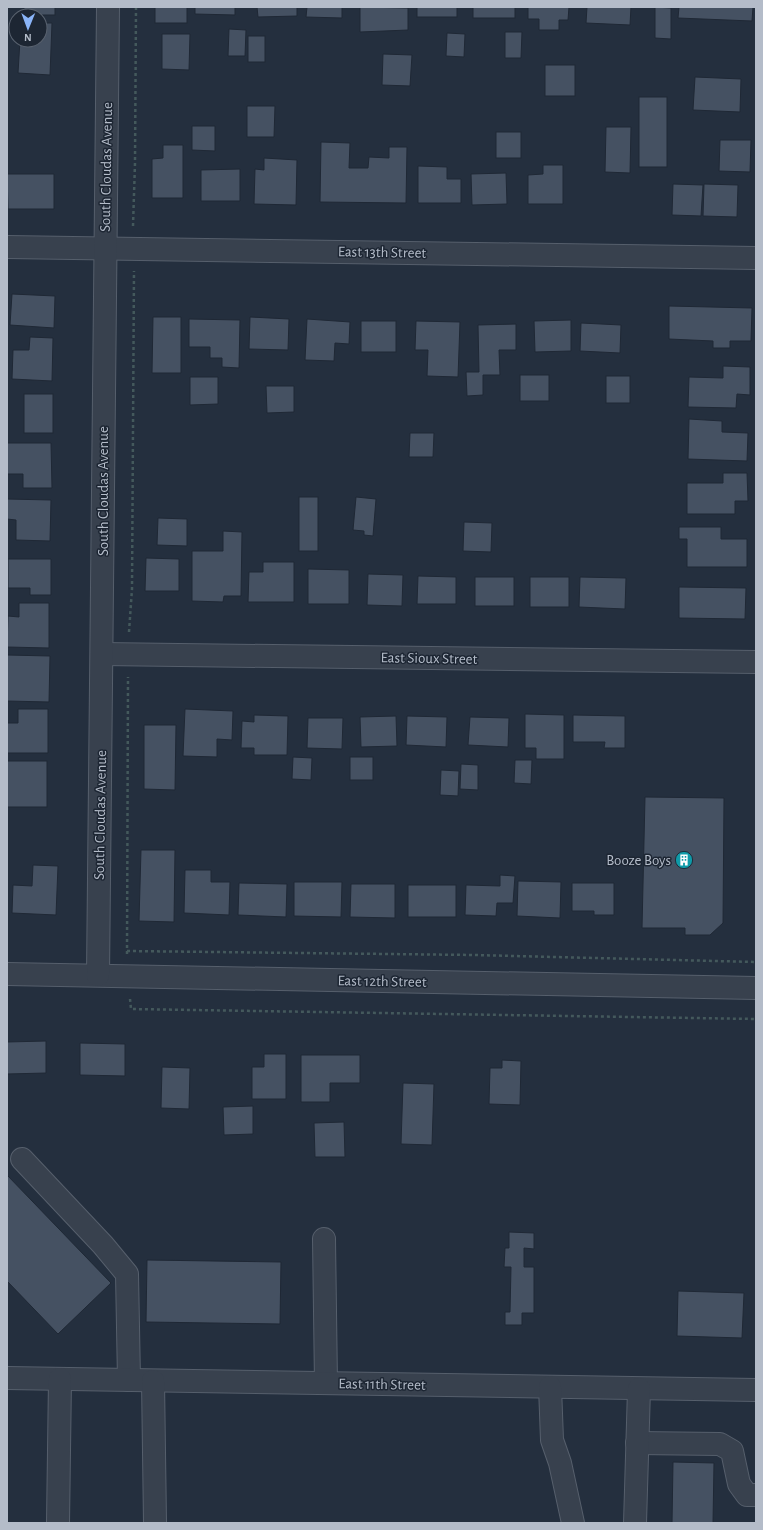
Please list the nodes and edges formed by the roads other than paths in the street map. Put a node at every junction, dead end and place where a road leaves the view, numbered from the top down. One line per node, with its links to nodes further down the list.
1 (108, 7): 3 (street, South Cloudas Avenue)
2 (7, 247): 3 (street, East 13th Street)
3 (105, 248): 4 (street, East 13th Street); 5 (street, South Cloudas Avenue)
4 (756, 258)
5 (102, 654): 6 (street, East Sioux Street); 8 (street, South Cloudas Avenue)
6 (756, 662)
7 (7, 974): 8 (street, East 12th Street)
8 (98, 976): 9 (street, East 12th Street)
9 (756, 988)
10 (22, 1160): 14 (street)
11 (324, 1239): 16 (street)
12 (7, 1378): 13 (street, East 11th Street)
13 (60, 1379): 14 (street, East 11th Street); 22 (street)
14 (130, 1380): 15 (street, East 11th Street)
15 (153, 1381): 16 (street, East 11th Street); 23 (street)
16 (326, 1383): 17 (street, East 11th Street)
17 (550, 1387): 18 (street, East 11th Street); 24 (street)
18 (639, 1388): 19 (street, East 11th Street); 20 (street)
19 (756, 1390)
20 (637, 1443): 21 (street); 25 (street)
21 (756, 1495)
22 (58, 1523)
23 (155, 1523)
24 (573, 1523)
25 (635, 1523)

